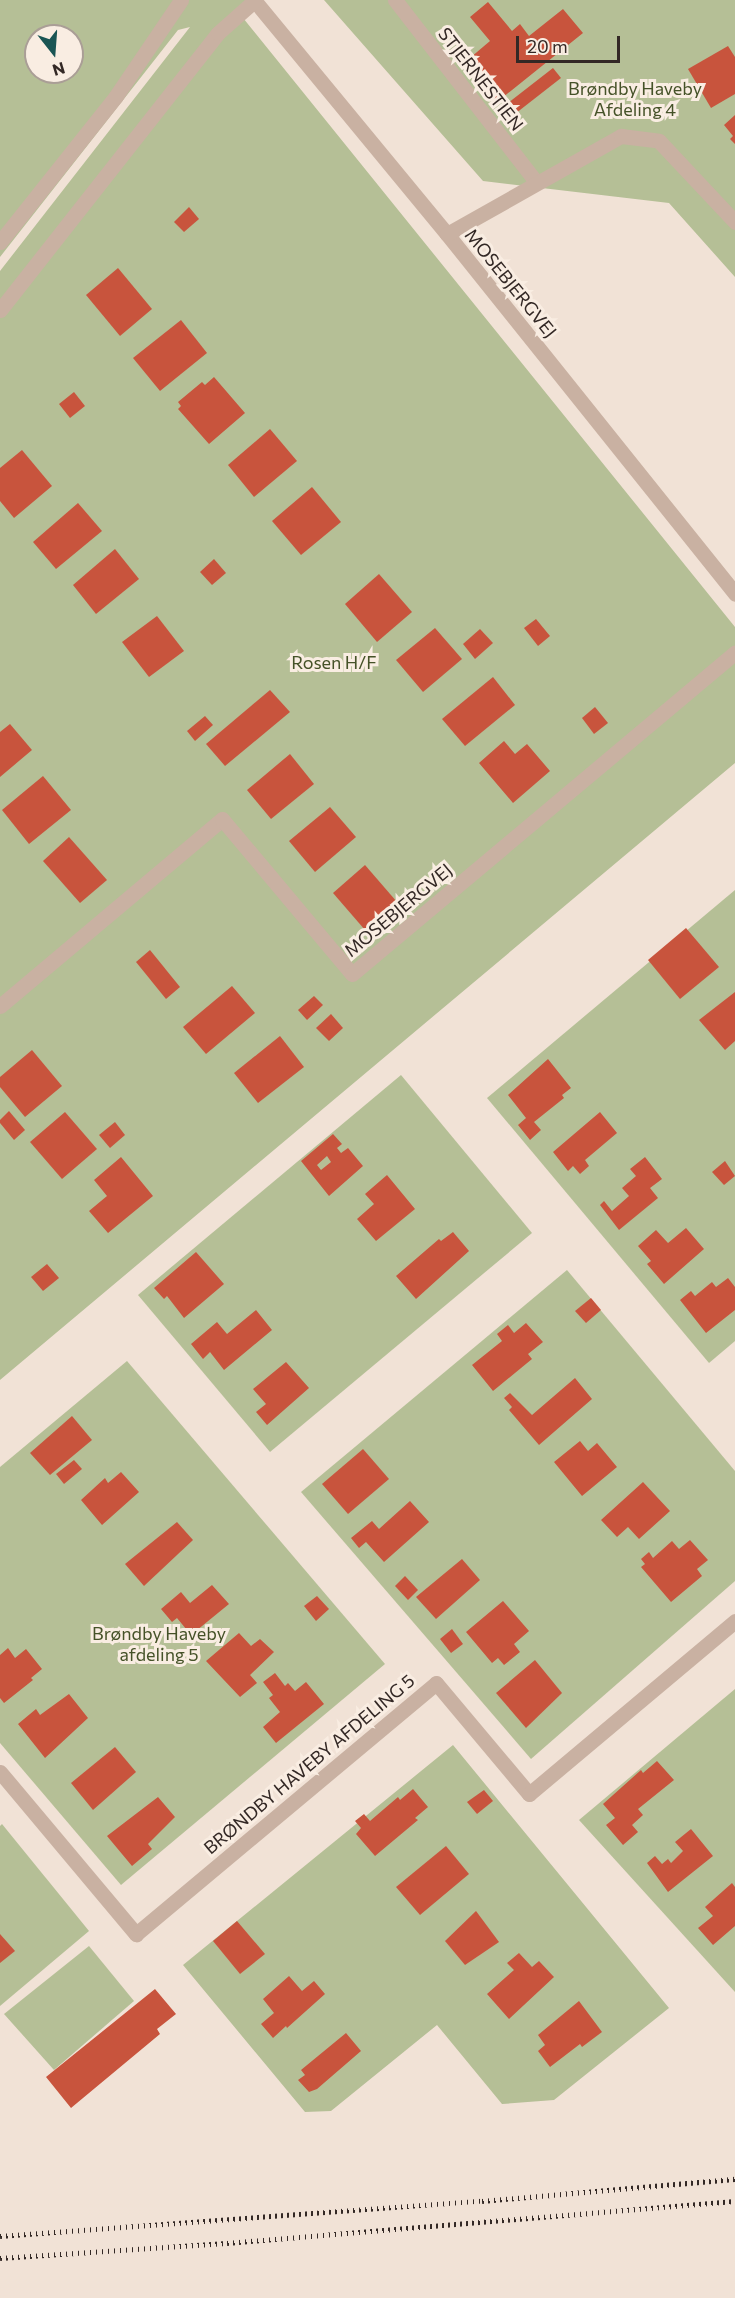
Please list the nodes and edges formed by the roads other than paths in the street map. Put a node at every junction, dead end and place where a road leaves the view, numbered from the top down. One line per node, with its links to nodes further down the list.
1 (181, 0): 7 (street)
2 (254, 0): 6 (street, MOSEBJERGVEJ); 8 (street)
3 (395, 0): 4 (street, STJERNESTIEN)
4 (536, 182): 5 (street); 6 (street)
5 (735, 222)
6 (447, 234): 9 (street, MOSEBJERGVEJ)
7 (0, 242)
8 (0, 310)
9 (735, 594)
10 (735, 653): 11 (street, MOSEBJERGVEJ)
11 (0, 1006)
12 (735, 1622): 13 (street, BRØNDBY HAVEBY AFDELING 5)
13 (0, 1772)

